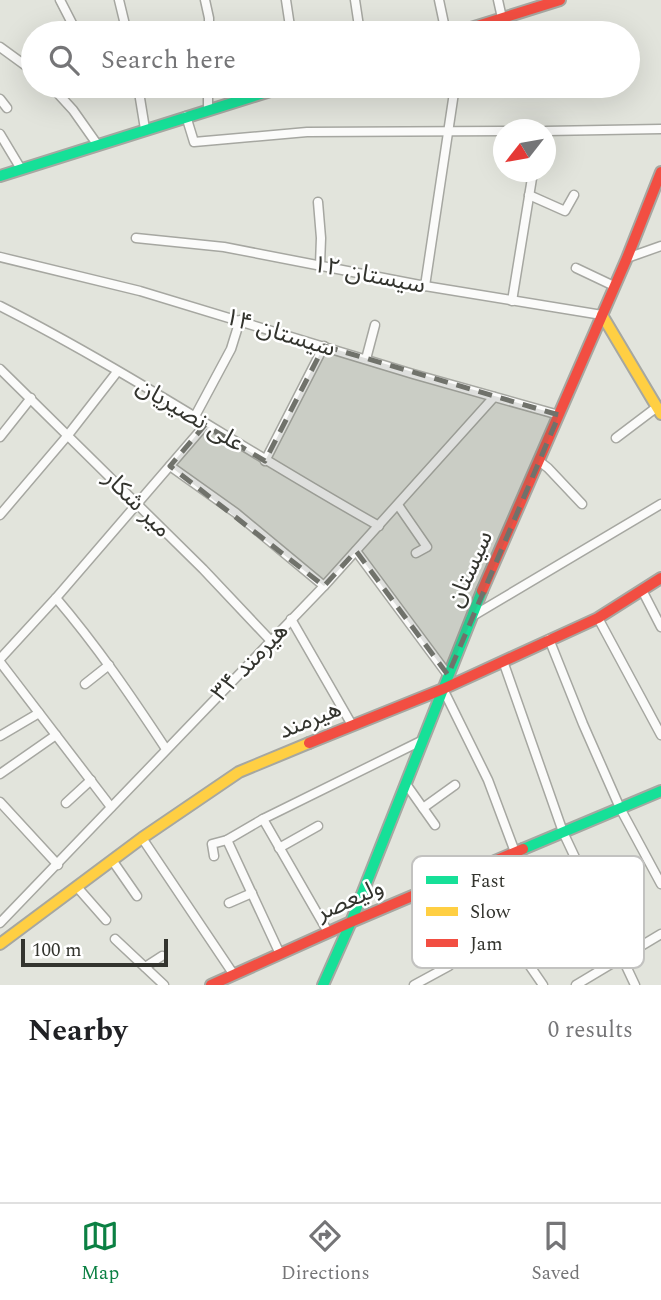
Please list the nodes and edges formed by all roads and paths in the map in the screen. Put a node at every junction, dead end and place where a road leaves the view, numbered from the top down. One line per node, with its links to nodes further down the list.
1 (61, 0): 10 (street)
2 (118, 0): 11 (street)
3 (205, 0): 12 (street)
4 (286, 0): 13 (street)
5 (355, 0): 14 (street)
6 (439, 0): 15 (street)
7 (498, 0): 9 (street)
8 (560, 0): 9 (street)
9 (502, 18): 16 (street)
10 (71, 21)
11 (124, 21)
12 (209, 21)
13 (289, 21)
14 (358, 21)
15 (443, 21)
16 (493, 21)
17 (0, 47): 18 (street)
18 (21, 62)
19 (62, 98): 34 (street)
20 (140, 98): 29 (street)
21 (208, 98): 26 (street)
22 (247, 98): 26 (street)
23 (454, 98): 30 (street)
24 (0, 99): 25 (street)
25 (7, 108)
26 (208, 110): 27 (street)
27 (186, 116): 29 (street); 30 (street)
28 (661, 128): 32 (street)
29 (145, 129): 34 (street)
30 (450, 131): 31 (street); 48 (street)
31 (493, 131)
32 (556, 131)
33 (0, 134): 35 (street)
34 (97, 144): 35 (street)
35 (21, 169): 37 (street)
36 (661, 172): 45 (street, سیستان)
37 (0, 176)
38 (531, 182): 39 (street)
39 (529, 195): 40 (street); 50 (street)
40 (574, 195)
41 (318, 202): 46 (street)
42 (136, 238): 46 (street, سیستان ۱۲)
43 (661, 246): 45 (street)
44 (0, 257): 53 (street, سیستان ۱۴)
45 (627, 258): 49 (street, سیستان)
46 (320, 265): 48 (street, سیستان ۱۲)
47 (576, 268): 49 (street)
48 (425, 286): 50 (street, سیستان ۱۲)
49 (614, 286): 52 (street, سیستان)
50 (512, 301): 52 (street, سیستان ۱۲)
51 (0, 306): 58 (street, علی نصیریان)
52 (602, 315): 61 (street); 62 (street, سیستان)
53 (240, 320): 55 (street, سیستان ۱۴); 63 (street)
54 (375, 325): 56 (street)
55 (324, 346): 56 (street, سیستان ۱۴); 68 (street)
56 (366, 359): 59 (street, سیستان ۱۴)
57 (0, 369): 60 (street, میر شکار)
58 (117, 372): 63 (street, علی نصیریان); 65 (street)
59 (494, 397): 62 (street, سیستان ۱۴); 74 (street, هیرمند ۳۴)
60 (31, 398): 65 (street, میر شکار); 66 (street)
61 (659, 411): 67 (street)
62 (559, 415): 69 (street, سیستان)
63 (194, 418): 64 (street, علی نصیریان)
64 (205, 425): 68 (street, علی نصیریان); 70 (street)
65 (68, 435): 73 (street, میر شکار); 75 (street)
66 (0, 437)
67 (616, 438)
68 (265, 461): 76 (street, علی نصیریان)
69 (539, 461): 71 (street); 83 (street, سیستان)
70 (170, 466): 73 (street); 80 (street)
71 (582, 504)
72 (661, 504): 83 (street)
73 (137, 505): 82 (street); 88 (street, میر شکار)
74 (398, 505): 76 (street, هیرمند ۳۴); 78 (street)
75 (0, 515)
76 (379, 526): 77 (street, هیرمند ۳۴)
77 (356, 551): 80 (street, هیرمند ۳۴); 92 (street)
78 (416, 553)
79 (661, 578): 81 (street, هیرمند)
80 (324, 586): 85 (street, هیرمند ۳۴)
81 (642, 590): 84 (street, هیرمند); 86 (street)
82 (56, 598): 89 (street); 91 (street)
83 (471, 617): 92 (street, سیستان)
84 (598, 618): 87 (street, هیرمند); 98 (street)
85 (292, 619): 88 (street, هیرمند ۳۴); 96 (street)
86 (661, 627)
87 (549, 639): 90 (street, هیرمند); 111 (street)
88 (271, 641): 101 (street, هیرمند ۳۴)
89 (0, 661): 95 (street)
90 (503, 661): 94 (street, هیرمند); 115 (street)
91 (109, 665): 93 (street); 101 (street)
92 (448, 675): 94 (street, سیستان)
93 (85, 684)
94 (443, 689): 96 (street, هیرمند); 100 (street, سیستان); 119 (street)
95 (39, 713): 97 (street); 99 (street)
96 (352, 725): 116 (street, هیرمند)
97 (56, 735): 102 (street); 103 (street)
98 (661, 735)
99 (0, 736)
100 (423, 740): 104 (street, سیستان); 112 (street)
101 (166, 749): 109 (street, هیرمند ۳۴)
102 (0, 774)
103 (91, 780): 108 (street); 109 (street)
104 (406, 784): 110 (street); 133 (street, سیستان)
105 (455, 785): 110 (street)
106 (661, 791): 111 (street, ولیعصر)
107 (0, 802): 125 (street)
108 (66, 803)
109 (111, 807): 125 (street, هیرمند ۳۴)
110 (423, 808): 113 (street)
111 (620, 808): 115 (street, ولیعصر); 126 (street)
112 (262, 819): 117 (street); 118 (street)
113 (435, 825)
114 (318, 826): 118 (street)
115 (563, 832): 119 (street, ولیعصر); 123 (street)
116 (142, 838): 124 (street, هیرمند); 147 (street)
117 (227, 840): 120 (street); 128 (street)
118 (279, 848): 135 (street)
119 (515, 852): 121 (street, ولیعصر); 122 (street)
120 (214, 856)
121 (506, 856)
122 (517, 856)
123 (574, 856)
124 (112, 860): 127 (street, هیرمند); 129 (street)
125 (58, 865): 134 (street, هیرمند ۳۴)
126 (661, 884)
127 (77, 887): 132 (street); 138 (street, هیرمند)
128 (252, 893): 131 (street); 140 (street)
129 (137, 896)
130 (412, 896): 133 (street, ولیعصر)
131 (229, 903)
132 (106, 920)
133 (351, 922): 135 (street, ولیعصر); 150 (street, سیستان)
134 (0, 923)
135 (328, 932): 140 (street, ولیعصر)
136 (661, 934): 139 (street)
137 (115, 939): 142 (street)
138 (0, 944)
139 (644, 944)
140 (280, 954): 147 (street, ولیعصر)
141 (162, 956): 142 (street)
142 (145, 967): 148 (street)
143 (445, 968): 151 (street)
144 (531, 968): 152 (street)
145 (603, 968): 153 (street)
146 (626, 968): 154 (street)
147 (234, 975): 149 (street, ولیعصر)
148 (164, 985)
149 (211, 985)
150 (323, 985)
151 (414, 985)
152 (543, 985)
153 (576, 985)
154 (635, 985)

